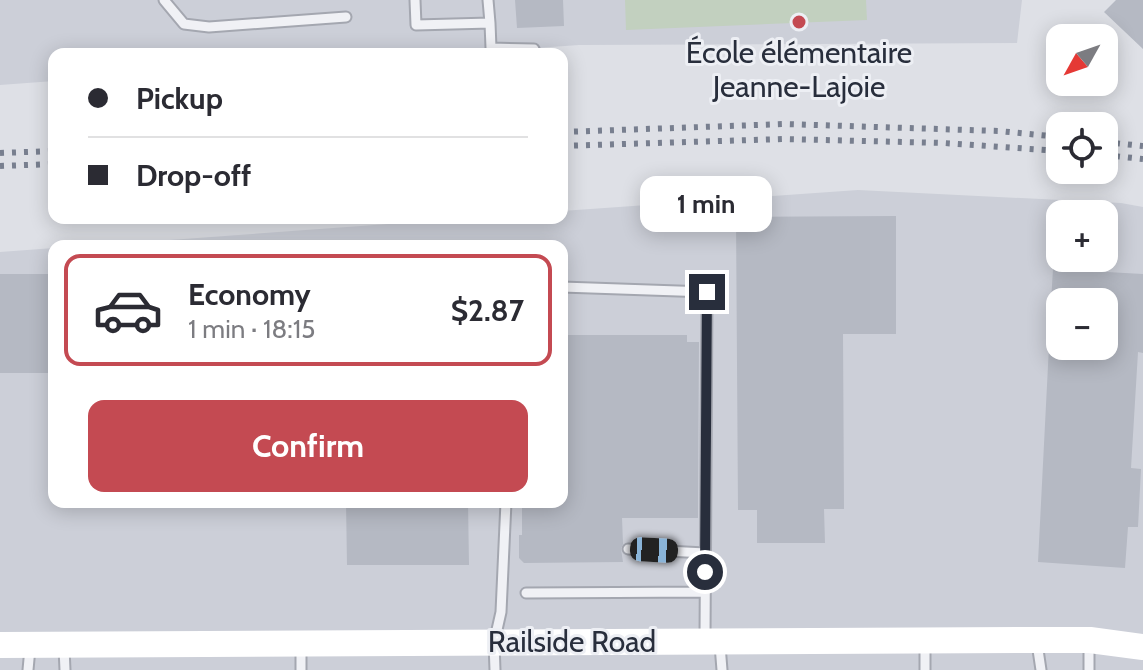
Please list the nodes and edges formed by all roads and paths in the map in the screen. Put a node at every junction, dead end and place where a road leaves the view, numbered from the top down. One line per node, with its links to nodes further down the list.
1 (164, 0): 4 (lane)
2 (415, 0): 5 (lane)
3 (488, 0): 5 (lane)
4 (346, 17)
5 (490, 23): 6 (lane)
6 (491, 48)
7 (568, 287): 10 (lane)
8 (506, 508): 18 (lane)
9 (628, 549): 10 (lane)
10 (705, 553): 11 (lane)
11 (705, 592): 12 (lane); 16 (lane)
12 (526, 593)
13 (925, 640): 14 (street, Railside Road); 16 (street, Railside Road); 26 (lane)
14 (1037, 640): 15 (street, Railside Road); 27 (lane)
15 (1090, 640): 20 (street, Railside Road); 28 (lane)
16 (712, 641): 18 (street, Railside Road); 25 (lane)
17 (301, 643): 18 (street, Railside Road); 21 (street, Railside Road); 23 (lane)
18 (494, 643): 24 (lane)
19 (0, 645): 22 (street, Railside Road)
20 (1143, 647)
21 (64, 657): 22 (street, Railside Road)
22 (29, 658)
23 (301, 670)
24 (495, 670)
25 (722, 670)
26 (925, 670)
27 (1041, 670)
28 (1089, 670)

